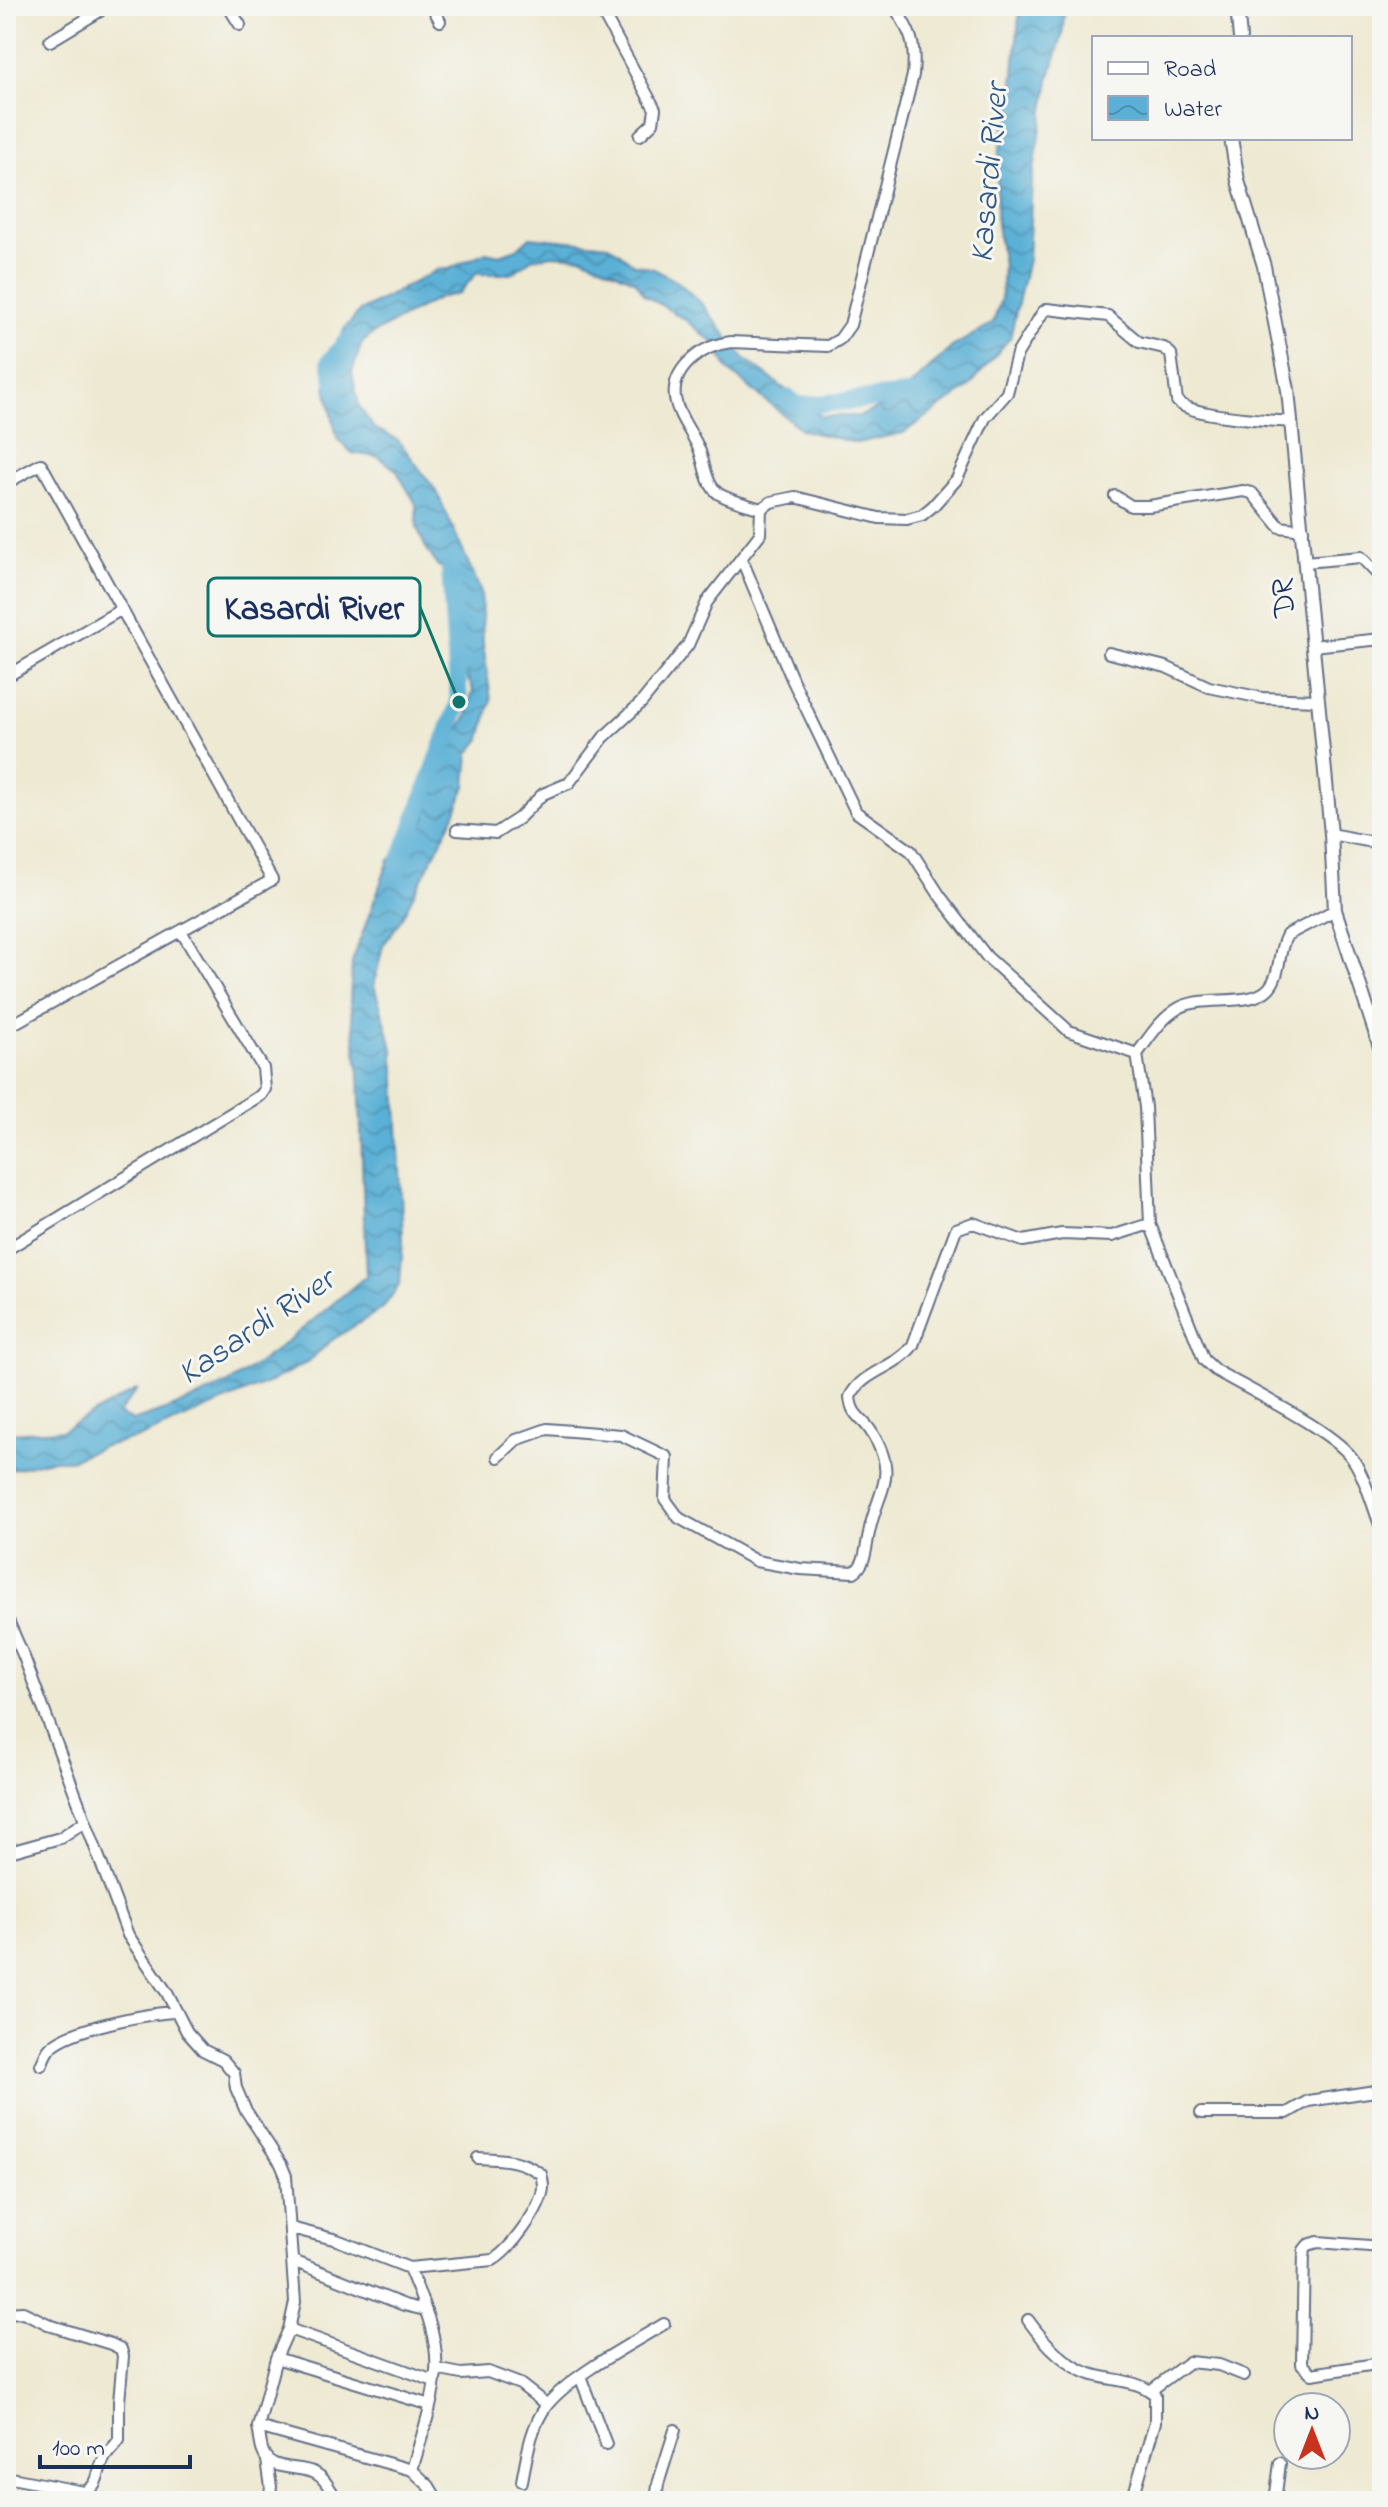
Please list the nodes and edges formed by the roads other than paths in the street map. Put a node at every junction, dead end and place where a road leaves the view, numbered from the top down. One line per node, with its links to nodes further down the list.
1 (104, 6): 11 (street)
2 (228, 6): 9 (street)
3 (432, 6): 8 (street)
4 (617, 6): 7 (street)
5 (894, 6): 17 (street)
6 (1237, 6): 10 (street)
7 (601, 10): 12 (street)
8 (440, 21)
9 (240, 25)
10 (1240, 36)
11 (50, 41)
12 (640, 135)
13 (1231, 140): 14 (street, DR)
14 (1291, 422): 17 (street); 18 (street, DR)
15 (6, 483): 22 (street)
16 (1115, 496): 18 (street)
17 (761, 509): 19 (street)
18 (1303, 530): 20 (street, DR)
19 (742, 560): 28 (street); 35 (street)
20 (1305, 562): 21 (street); 24 (street, DR)
21 (1382, 579)
22 (122, 609): 26 (street); 32 (street)
23 (1382, 639): 24 (street)
24 (1312, 646): 27 (street, DR)
25 (1109, 653): 27 (street)
26 (6, 677)
27 (1317, 700): 29 (street, DR)
28 (457, 830)
29 (1331, 834): 30 (street); 31 (street, DR)
30 (1382, 844)
31 (1335, 910): 34 (street, DR); 35 (street)
32 (181, 931): 33 (street); 37 (street)
33 (6, 1028)
34 (1382, 1053)
35 (1137, 1054): 36 (street)
36 (1150, 1224): 38 (street); 39 (street)
37 (6, 1250)
38 (498, 1457)
39 (1382, 1530)
40 (6, 1616): 41 (street)
41 (84, 1822): 42 (street); 43 (street)
42 (6, 1853)
43 (177, 2012): 44 (street); 48 (street)
44 (41, 2065)
45 (1382, 2090): 46 (street)
46 (1201, 2113)
47 (478, 2158): 51 (street)
48 (291, 2228): 50 (street); 51 (street)
49 (1382, 2247): 58 (street)
50 (293, 2261): 52 (street); 56 (street)
51 (409, 2268): 52 (street)
52 (425, 2310): 59 (street)
53 (6, 2313): 71 (street)
54 (1028, 2320): 62 (street)
55 (664, 2324): 61 (street)
56 (289, 2329): 57 (street); 59 (street)
57 (276, 2358): 63 (street); 65 (street)
58 (1382, 2363)
59 (435, 2375): 63 (street); 64 (street)
60 (1244, 2375): 62 (street)
61 (580, 2376): 64 (street); 67 (street)
62 (1150, 2391): 77 (street)
63 (430, 2405): 69 (street)
64 (547, 2405): 72 (street)
65 (258, 2427): 68 (street); 69 (street)
66 (675, 2430): 76 (street)
67 (606, 2444)
68 (267, 2460): 73 (street); 74 (street)
69 (412, 2470): 75 (street)
70 (1279, 2471): 78 (street)
71 (6, 2477)
72 (522, 2481)
73 (332, 2492)
74 (269, 2501)
75 (438, 2501)
76 (656, 2501)
77 (1132, 2501)
78 (1275, 2501)

